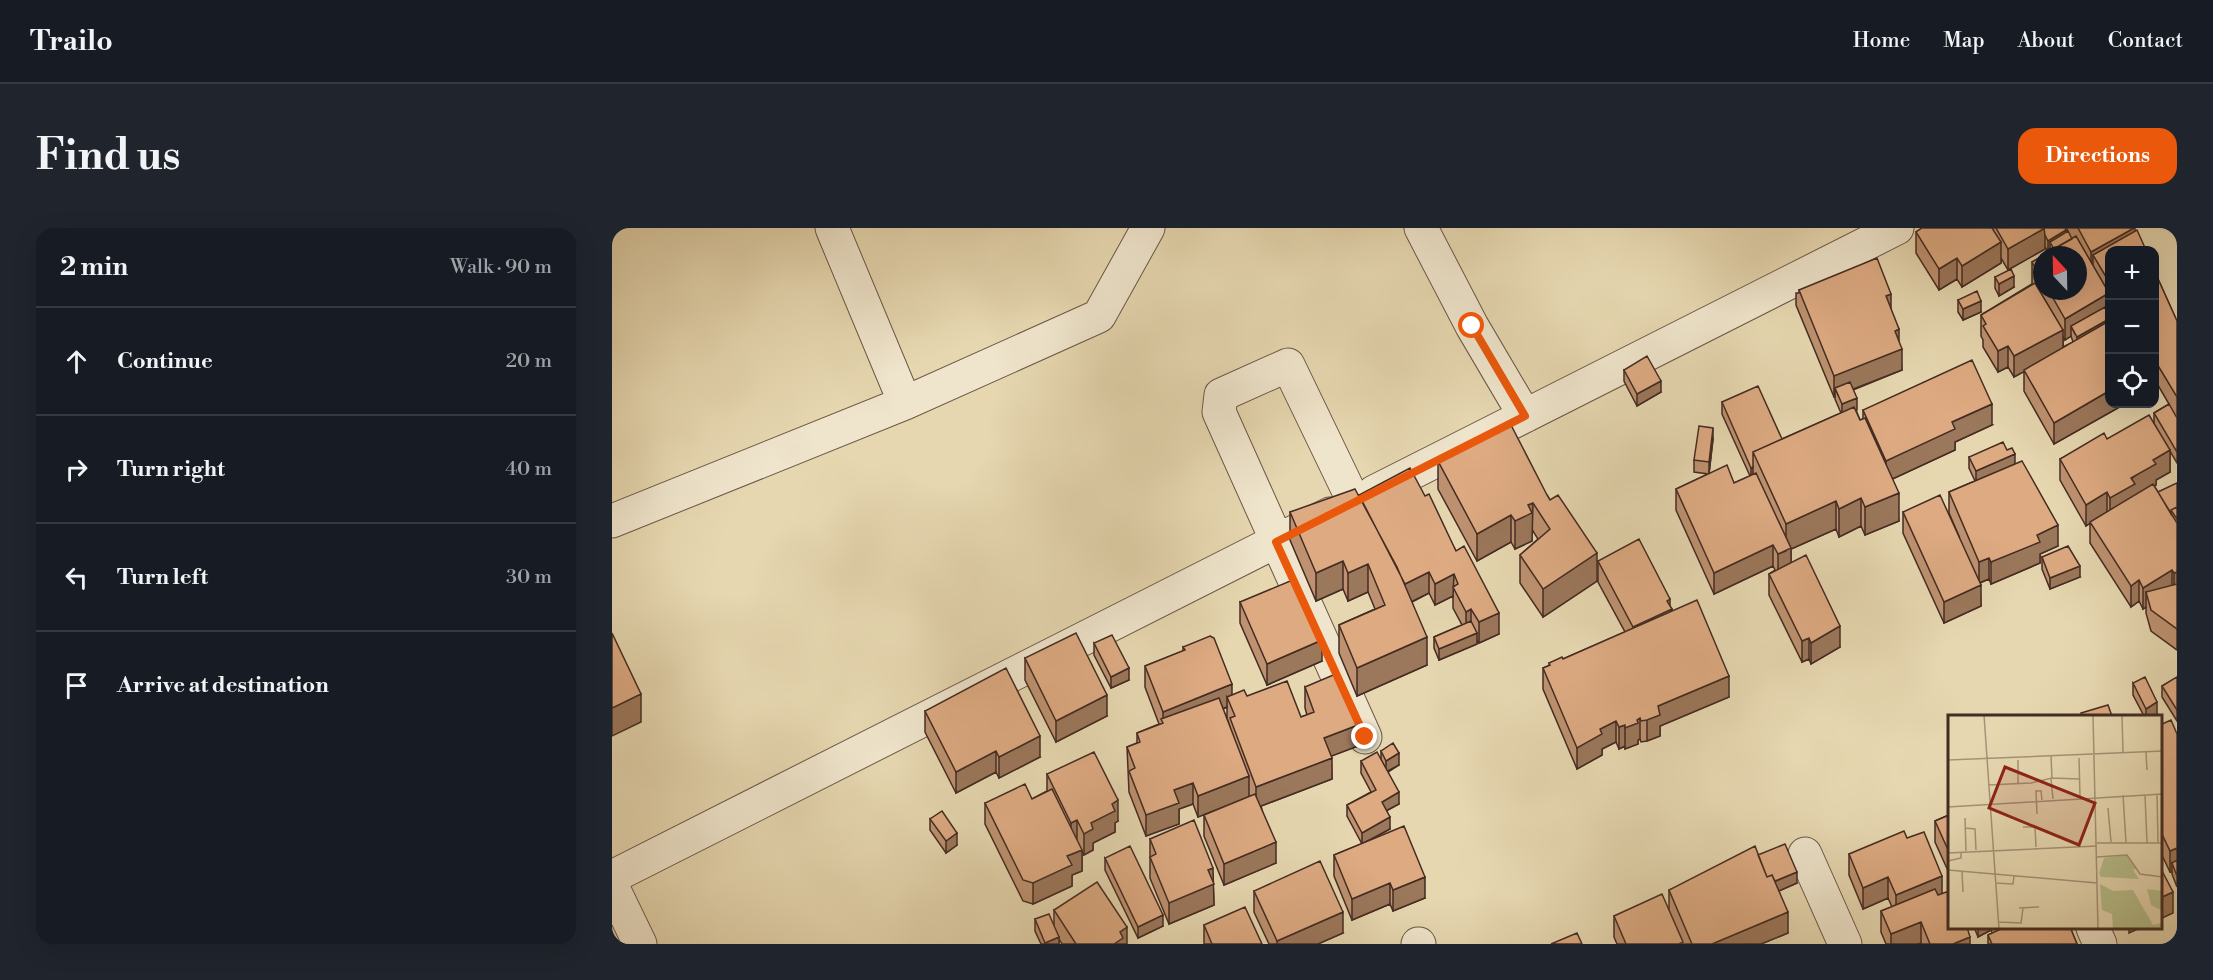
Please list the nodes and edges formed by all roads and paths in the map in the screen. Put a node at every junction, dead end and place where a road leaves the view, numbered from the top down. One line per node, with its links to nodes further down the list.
1 (832, 228): 5 (street)
2 (1148, 228): 5 (street)
3 (1421, 228): 6 (street)
4 (1897, 228): 6 (street)
5 (905, 403): 8 (street)
6 (1525, 416): 7 (street)
7 (1354, 502): 9 (street); 9 (street)
8 (612, 521)
9 (1276, 542): 10 (street); 12 (street)
10 (1365, 737)
11 (1805, 854): 15 (street)
12 (612, 877)
13 (612, 886): 16 (street)
14 (2094, 929): 17 (street)
15 (1835, 941)
16 (640, 944)
17 (2100, 944)

